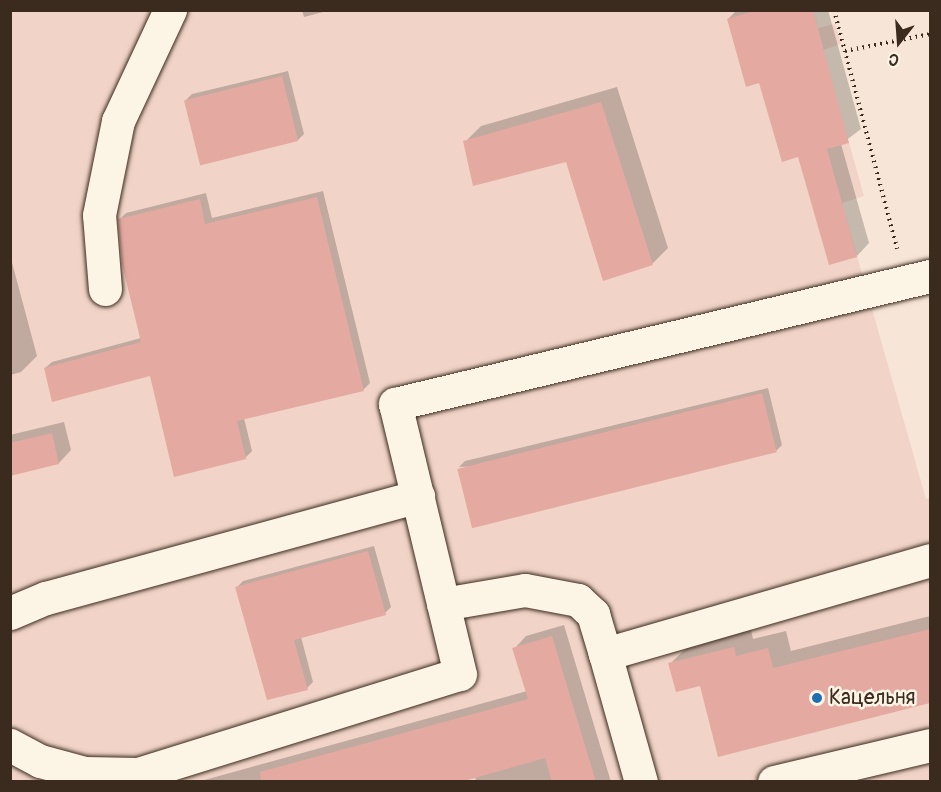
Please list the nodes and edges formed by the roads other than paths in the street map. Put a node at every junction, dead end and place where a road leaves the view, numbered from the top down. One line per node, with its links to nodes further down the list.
1 (170, 10): 3 (lane)
2 (918, 279): 4 (lane)
3 (105, 289)
4 (418, 496): 6 (lane); 7 (lane)
5 (930, 560): 8 (lane)
6 (443, 604): 8 (lane); 9 (lane)
7 (10, 613)
8 (605, 654): 11 (lane)
9 (10, 745)
10 (930, 745): 12 (lane)
11 (641, 782)
12 (774, 782)

